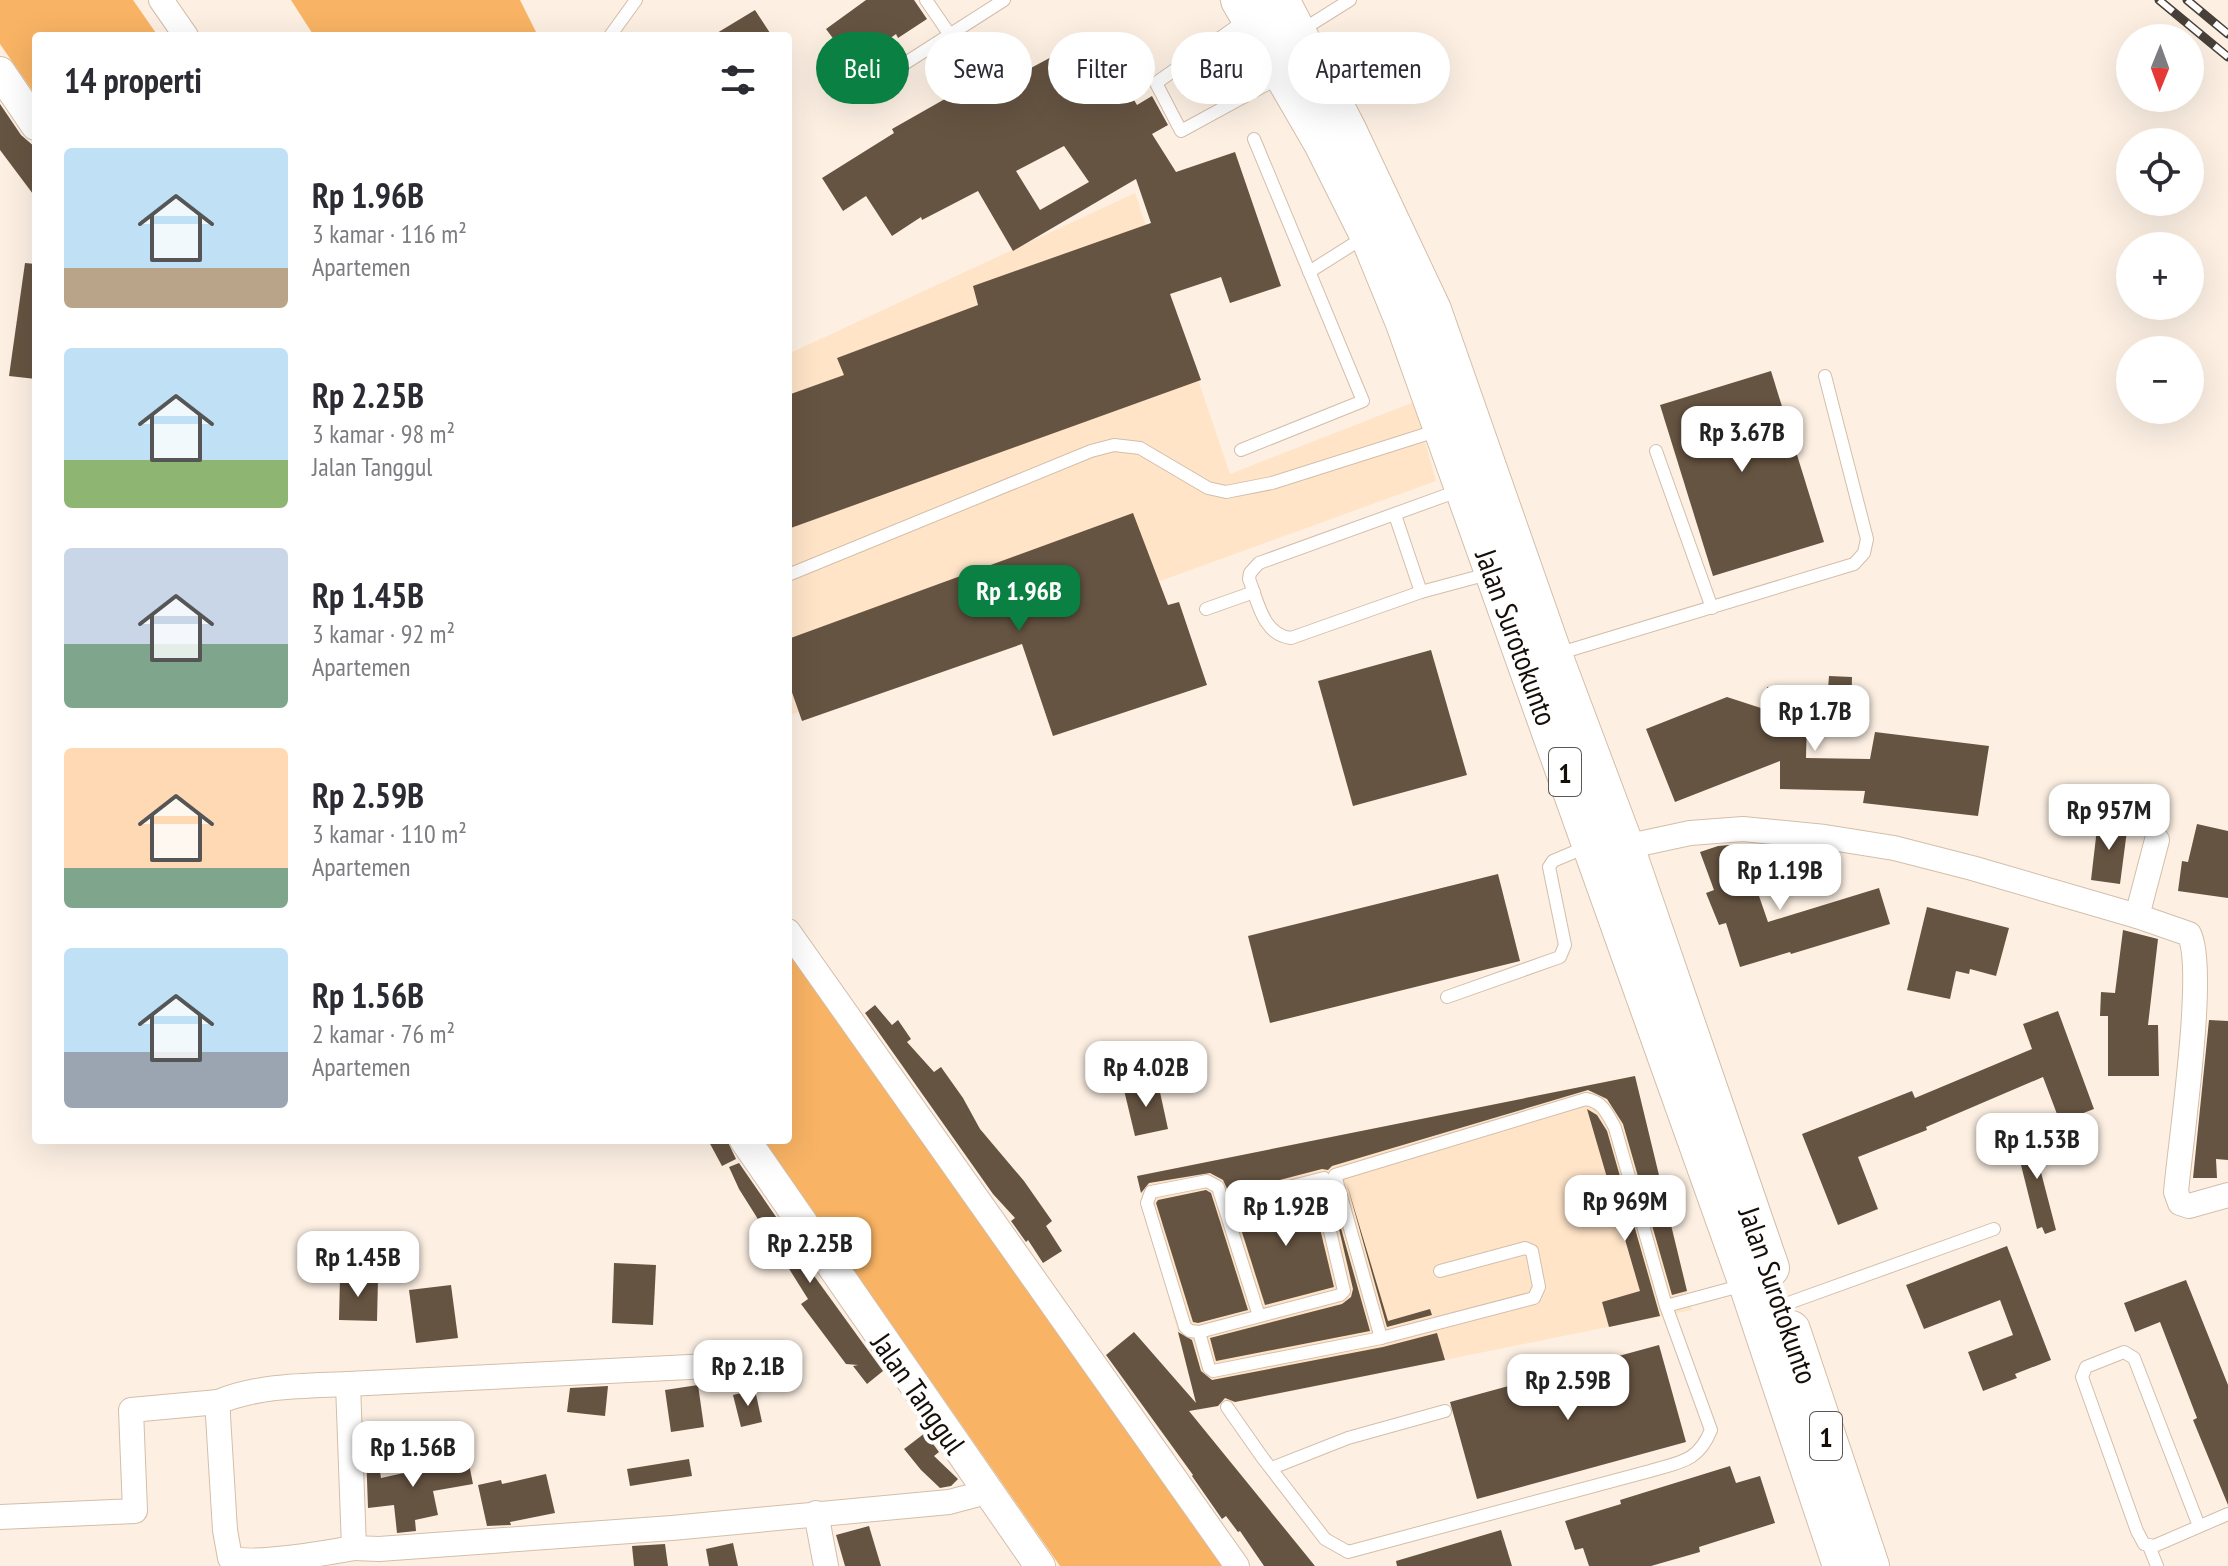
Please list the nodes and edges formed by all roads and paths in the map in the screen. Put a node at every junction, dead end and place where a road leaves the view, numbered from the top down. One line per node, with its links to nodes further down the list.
1 (161, 0): 8 (street)
2 (636, 0): 9 (lane)
3 (926, 0): 10 (lane)
4 (1004, 0): 11 (lane)
5 (1350, 0): 6 (lane)
6 (1335, 4): 7 (lane)
7 (1267, 12): 13 (main road, Jalan Surotokunto / 1); 13 (lane); 19 (main road, Jalan Surotokunto / 1)
8 (183, 32)
9 (613, 32)
10 (948, 32)
11 (955, 32)
12 (0, 72): 14 (street)
13 (1284, 75): 16 (main road, Jalan Surotokunto / 1)
14 (32, 119)
15 (1254, 139): 17 (lane)
16 (1369, 235): 17 (lane); 19 (main road, Jalan Surotokunto / 1)
17 (1309, 272): 20 (lane)
18 (1825, 376): 28 (lane)
19 (1456, 423): 22 (main road, Jalan Surotokunto / 1); 24 (main road, Jalan Surotokunto / 1); 25 (lane)
20 (1241, 450)
21 (1656, 451): 28 (lane)
22 (1463, 489): 23 (lane); 24 (main road, Jalan Surotokunto / 1)
23 (1395, 515): 26 (lane); 27 (lane)
24 (1508, 568): 27 (lane); 30 (main road, Jalan Surotokunto / 1); 32 (main road, Jalan Surotokunto / 1)
25 (792, 573)
26 (1254, 592): 27 (lane); 29 (lane)
27 (1421, 592)
28 (1712, 608): 30 (lane)
29 (1206, 609)
30 (1553, 655): 32 (main road, Jalan Surotokunto / 1)
31 (2157, 840): 33 (street)
32 (1607, 846): 33 (street); 35 (lane); 43 (main road, Jalan Surotokunto / 1); 44 (main road, Jalan Surotokunto / 1)
33 (2137, 916): 39 (street)
34 (792, 937): 64 (street)
35 (1447, 997)
36 (748, 1144): 55 (street, Jalan Tanggul)
37 (1335, 1175): 38 (lane); 45 (lane); 48 (lane)
38 (1318, 1180): 40 (lane); 46 (lane)
39 (2228, 1195)
40 (1224, 1204): 46 (lane); 47 (lane)
41 (1994, 1229): 44 (lane)
42 (1440, 1271): 48 (lane)
43 (1748, 1284): 45 (lane); 65 (main road, Jalan Surotokunto / 1)
44 (1783, 1305): 66 (main road, Jalan Surotokunto / 1)
45 (1666, 1306): 54 (lane)
46 (1259, 1316): 47 (lane)
47 (1199, 1332): 48 (lane)
48 (1381, 1338)
49 (750, 1364): 50 (street)
50 (348, 1384): 51 (street); 61 (street)
51 (218, 1402): 58 (street); 61 (street)
52 (1227, 1407): 54 (lane)
53 (1445, 1411): 54 (lane)
54 (1272, 1468)
55 (987, 1492): 56 (street); 63 (street, Jalan Tanggul)
56 (816, 1513): 61 (street); 62 (street)
57 (2228, 1514): 59 (lane)
58 (0, 1517)
59 (2199, 1526): 60 (lane); 60 (lane)
60 (2149, 1546): 67 (lane)
61 (354, 1548)
62 (826, 1566)
63 (1040, 1566)
64 (1237, 1566)
65 (1842, 1566)
66 (1870, 1566)
67 (2157, 1566)

